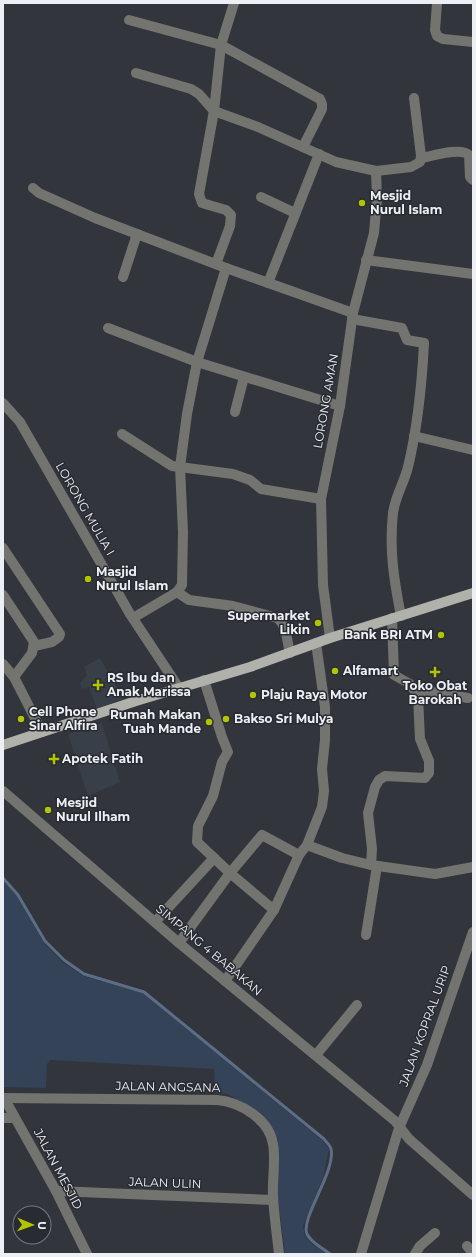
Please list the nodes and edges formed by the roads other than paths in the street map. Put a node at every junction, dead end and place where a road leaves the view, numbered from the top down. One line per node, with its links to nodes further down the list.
1 (234, 3): 5 (street)
2 (437, 3): 4 (street)
3 (129, 20): 5 (street)
4 (473, 42)
5 (221, 45): 8 (street); 9 (street)
6 (136, 73): 8 (street)
7 (414, 98): 11 (street)
8 (214, 111): 9 (street); 19 (street)
9 (303, 147): 10 (street)
10 (319, 154): 12 (street); 16 (street)
11 (421, 158): 12 (street); 13 (street)
12 (376, 171): 18 (street, LORONG AMAN)
13 (473, 180)
14 (33, 188): 17 (street)
15 (261, 197): 16 (street)
16 (295, 213): 22 (street)
17 (138, 234): 19 (street); 21 (street)
18 (366, 260): 20 (street); 23 (street, LORONG AMAN)
19 (221, 266): 22 (street); 25 (street)
20 (473, 274)
21 (123, 277)
22 (268, 283): 23 (street)
23 (352, 316): 28 (street, LORONG AMAN); 31 (street)
24 (108, 328): 25 (street)
25 (197, 362): 26 (street); 33 (street)
26 (244, 377): 28 (street); 29 (street)
27 (3, 403): 40 (street, LORONG MULIA I)
28 (340, 406): 34 (street, LORONG AMAN)
29 (235, 412)
30 (122, 434): 33 (street)
31 (414, 436): 32 (street); 39 (street)
32 (473, 450)
33 (180, 467): 34 (street); 36 (street)
34 (321, 499): 41 (street, LORONG AMAN)
35 (3, 548): 43 (street)
36 (177, 592): 40 (street); 44 (street)
37 (473, 593): 39 (main road)
38 (3, 595): 43 (street)
39 (397, 617): 41 (main road); 49 (street)
40 (133, 618): 48 (street, LORONG MULIA I)
41 (330, 638): 42 (main road)
42 (316, 643): 44 (main road); 54 (street)
43 (34, 646): 46 (street)
44 (290, 653): 47 (main road)
45 (3, 664): 46 (street)
46 (14, 677): 51 (street)
47 (204, 680): 48 (main road); 56 (street)
48 (180, 688): 51 (main road)
49 (414, 689): 50 (street); 57 (street)
50 (468, 698)
51 (42, 732): 52 (main road)
52 (3, 745)
53 (3, 791): 61 (street, SIMPANG 4 BABAKAN)
54 (307, 845): 55 (street); 57 (street)
55 (299, 855): 59 (street); 60 (street)
56 (214, 858): 59 (street); 61 (street)
57 (374, 865): 58 (street); 63 (street)
58 (473, 867)
59 (230, 873): 60 (street); 64 (street)
60 (274, 910): 65 (street)
61 (155, 922): 64 (street, SIMPANG 4 BABAKAN)
62 (473, 932): 71 (street, JALAN KOPRAL URIP)
63 (366, 935)
64 (179, 943): 65 (street, SIMPANG 4 BABAKAN)
65 (225, 981): 67 (street, SIMPANG 4 BABAKAN)
66 (357, 1005): 67 (street)
67 (316, 1055): 71 (street, SIMPANG 4 BABAKAN)
68 (3, 1098): 70 (street, JALAN MESJID); 74 (street, JALAN ANGSANA)
69 (3, 1118): 70 (street)
70 (15, 1118): 72 (street, JALAN MESJID)
71 (400, 1128): 73 (street, SIMPANG 4 BABAKAN); 78 (street, JALAN KOPRAL URIP)
72 (56, 1191): 74 (street, JALAN ULIN); 76 (street, JALAN MESJID)
73 (473, 1195)
74 (273, 1200): 77 (street, JALAN ANGSANA)
75 (435, 1233): 79 (street)
76 (87, 1254)
77 (279, 1254)
78 (361, 1254)
79 (415, 1254)

